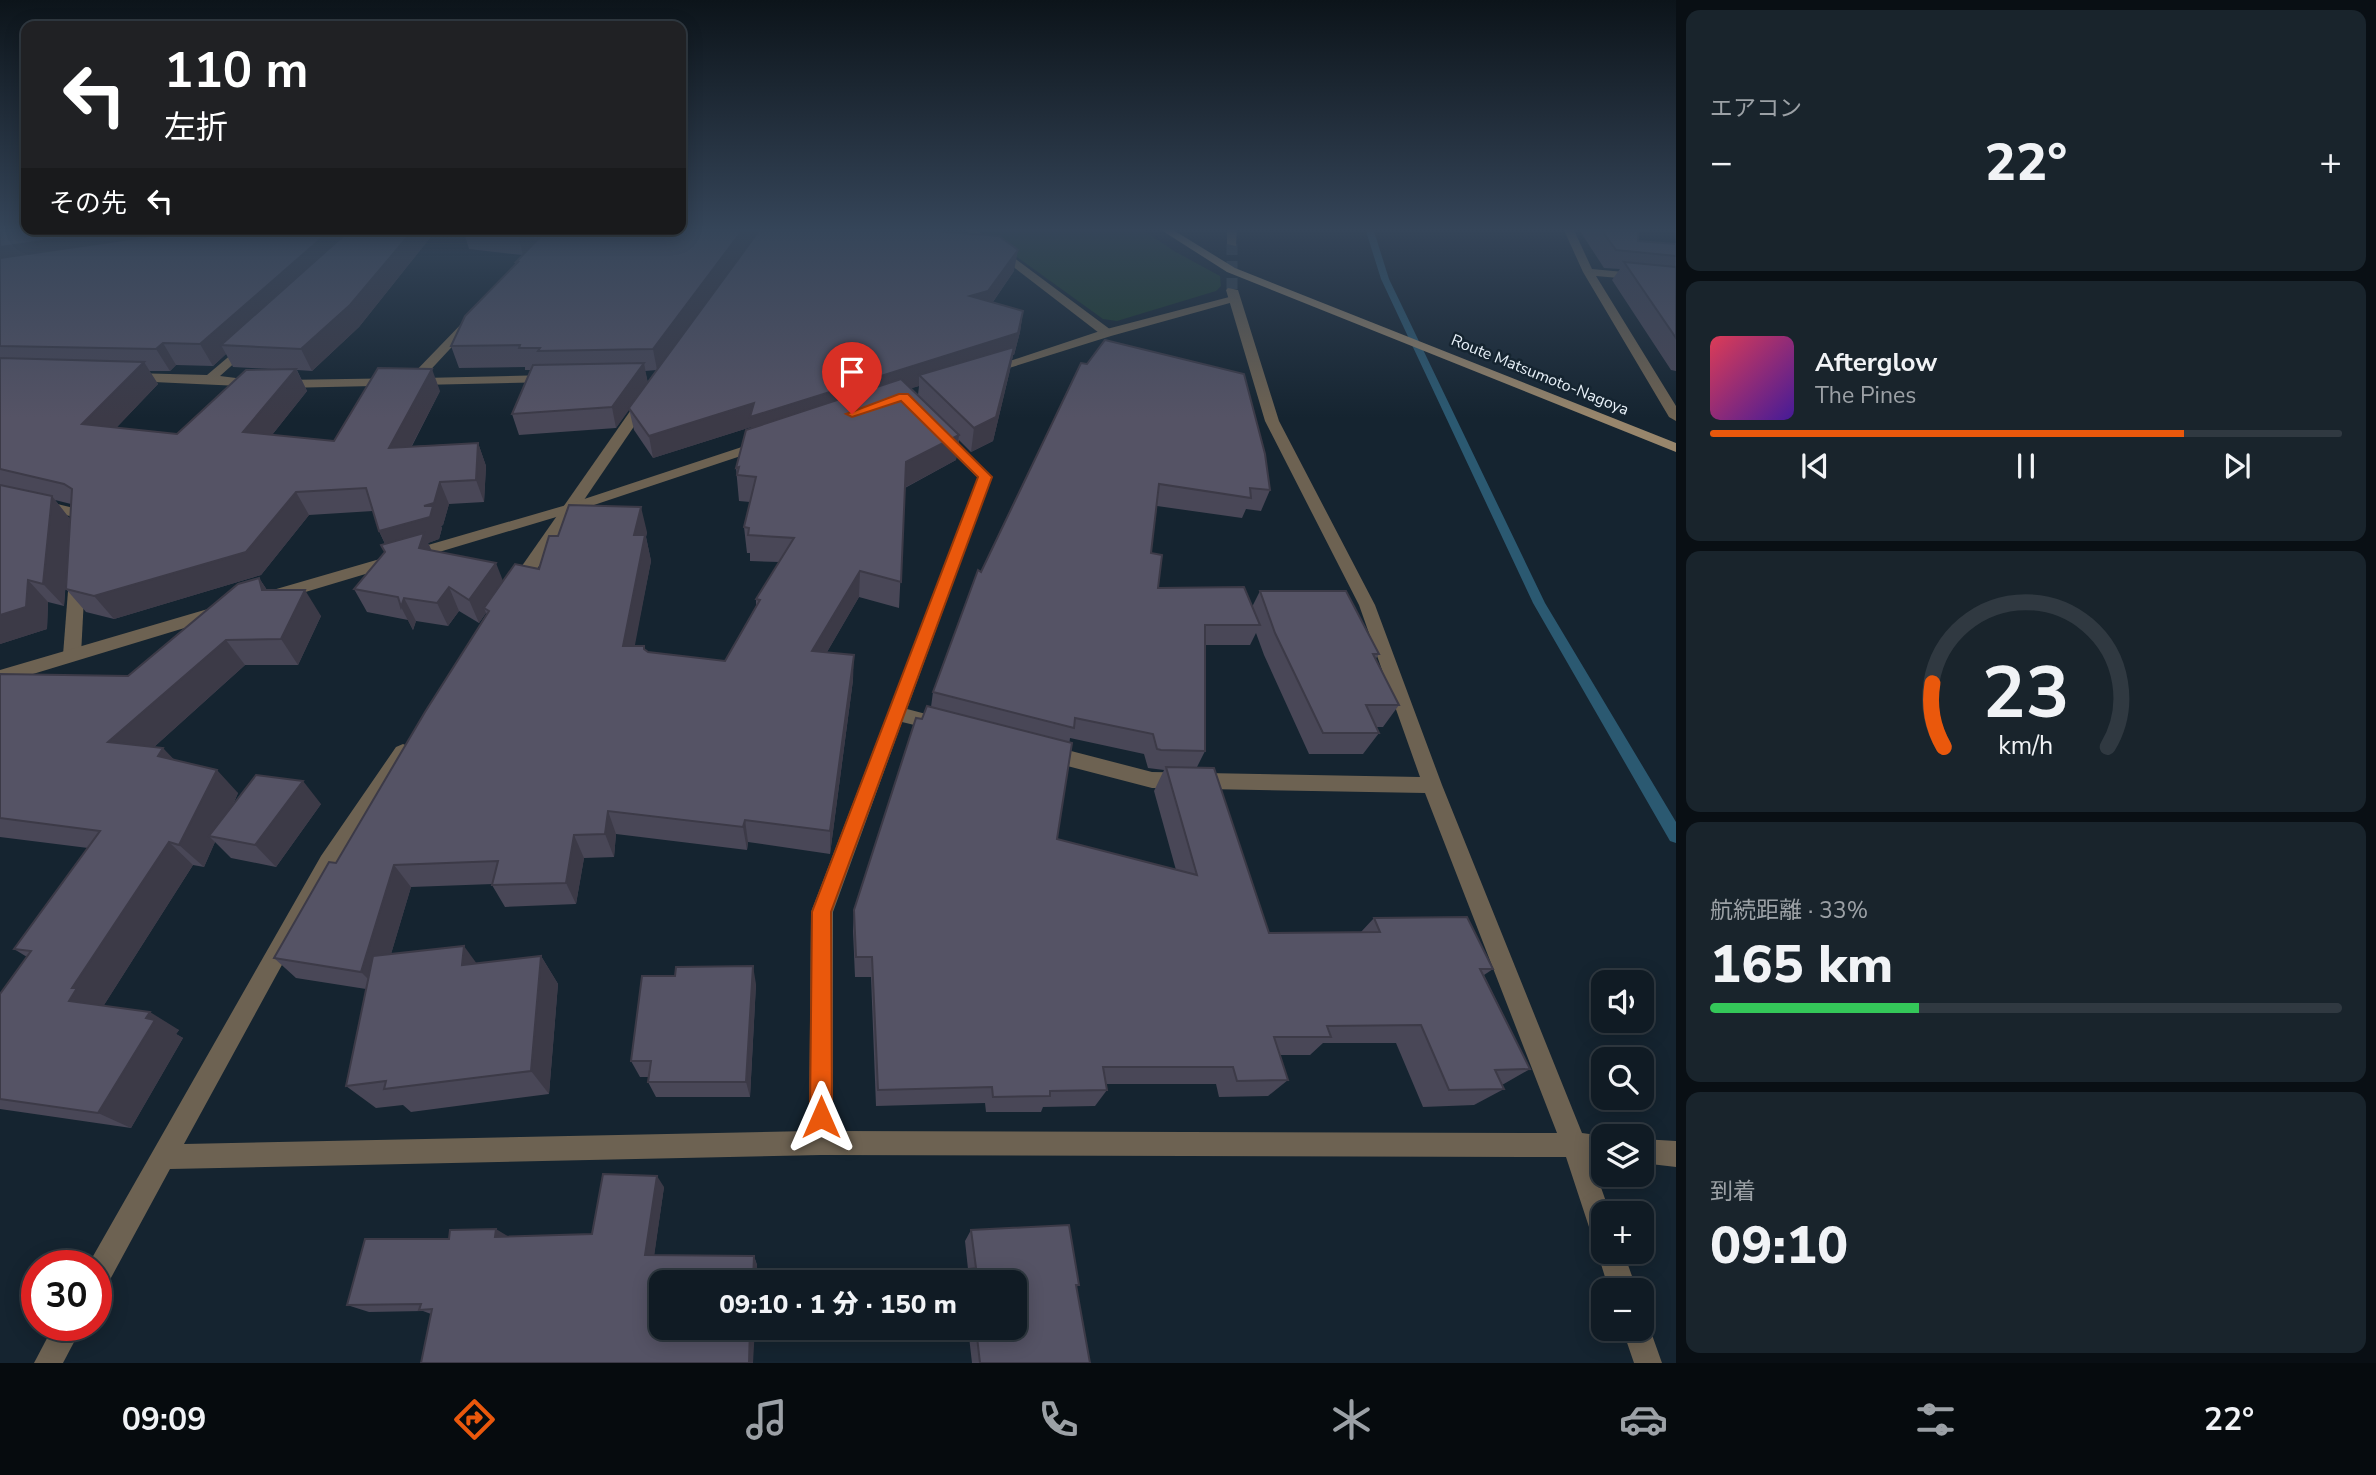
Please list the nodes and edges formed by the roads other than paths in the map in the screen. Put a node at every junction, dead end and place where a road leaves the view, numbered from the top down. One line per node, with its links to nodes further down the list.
1 (1052, 292): 5 (street)
2 (1282, 292): 16 (main road, Route Matsumoto-Nagoya)
3 (1600, 292): 13 (street)
4 (478, 312): 11 (street)
5 (1107, 333): 7 (street); 30 (street)
6 (250, 342): 9 (street)
7 (980, 373)
8 (112, 376): 9 (street)
9 (209, 379): 11 (street)
10 (564, 379): 11 (street)
11 (413, 382)
12 (653, 388): 18 (street)
13 (1676, 417)
14 (931, 423): 26 (street)
15 (775, 440): 18 (street)
16 (1676, 448)
17 (0, 495): 19 (street)
18 (568, 509): 21 (street); 22 (street)
19 (80, 540)
20 (78, 565): 24 (street)
21 (260, 600)
22 (506, 600)
23 (233, 607): 24 (street)
24 (72, 654): 25 (street)
25 (0, 677)
26 (897, 712): 27 (street); 31 (street)
27 (964, 730)
28 (414, 737): 36 (street)
29 (1031, 748): 30 (street)
30 (1433, 785): 32 (street)
31 (821, 1143): 32 (street); 36 (street)
32 (1574, 1145): 33 (street); 37 (street)
33 (1591, 1147)
34 (1654, 1152): 35 (street)
35 (1676, 1154)
36 (164, 1157): 38 (street)
37 (1593, 1201)
38 (111, 1250)
39 (60, 1341): 41 (street)
40 (1640, 1341): 42 (street)
41 (48, 1363)
42 (1648, 1363)

